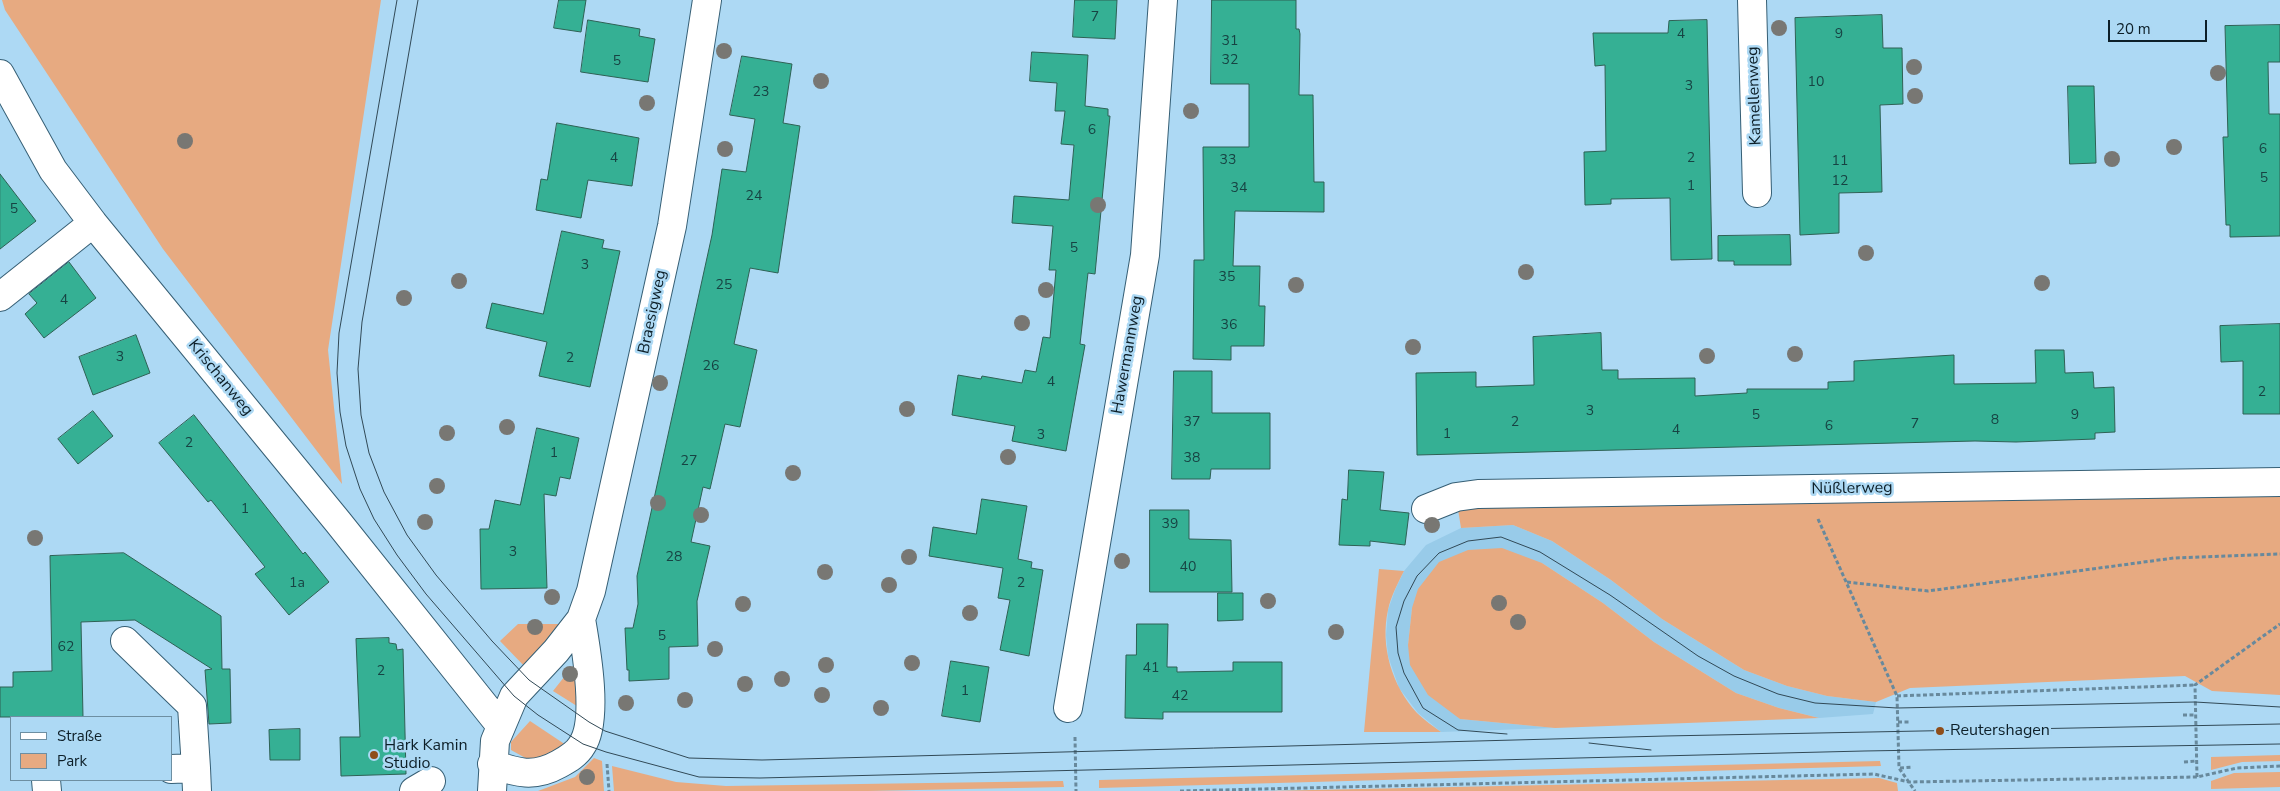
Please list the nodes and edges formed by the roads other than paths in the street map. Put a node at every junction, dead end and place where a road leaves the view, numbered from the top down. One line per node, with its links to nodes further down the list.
1 (707, 0): 10 (street, Braesigweg)
2 (1164, 0): 12 (street, Hawermannweg)
3 (1752, 0): 5 (street, Kamellenweg)
4 (0, 74): 6 (street, Krischanweg)
5 (1757, 192)
6 (93, 223): 7 (street); 13 (street, Krischanweg)
7 (0, 297)
8 (2280, 482): 9 (street, Nüßlerweg)
9 (1426, 509)
10 (581, 619): 13 (street); 14 (street)
11 (125, 641): 15 (street)
12 (1068, 708)
13 (500, 725): 14 (street)
14 (492, 764): 16 (street)
15 (188, 776)
16 (492, 791)

